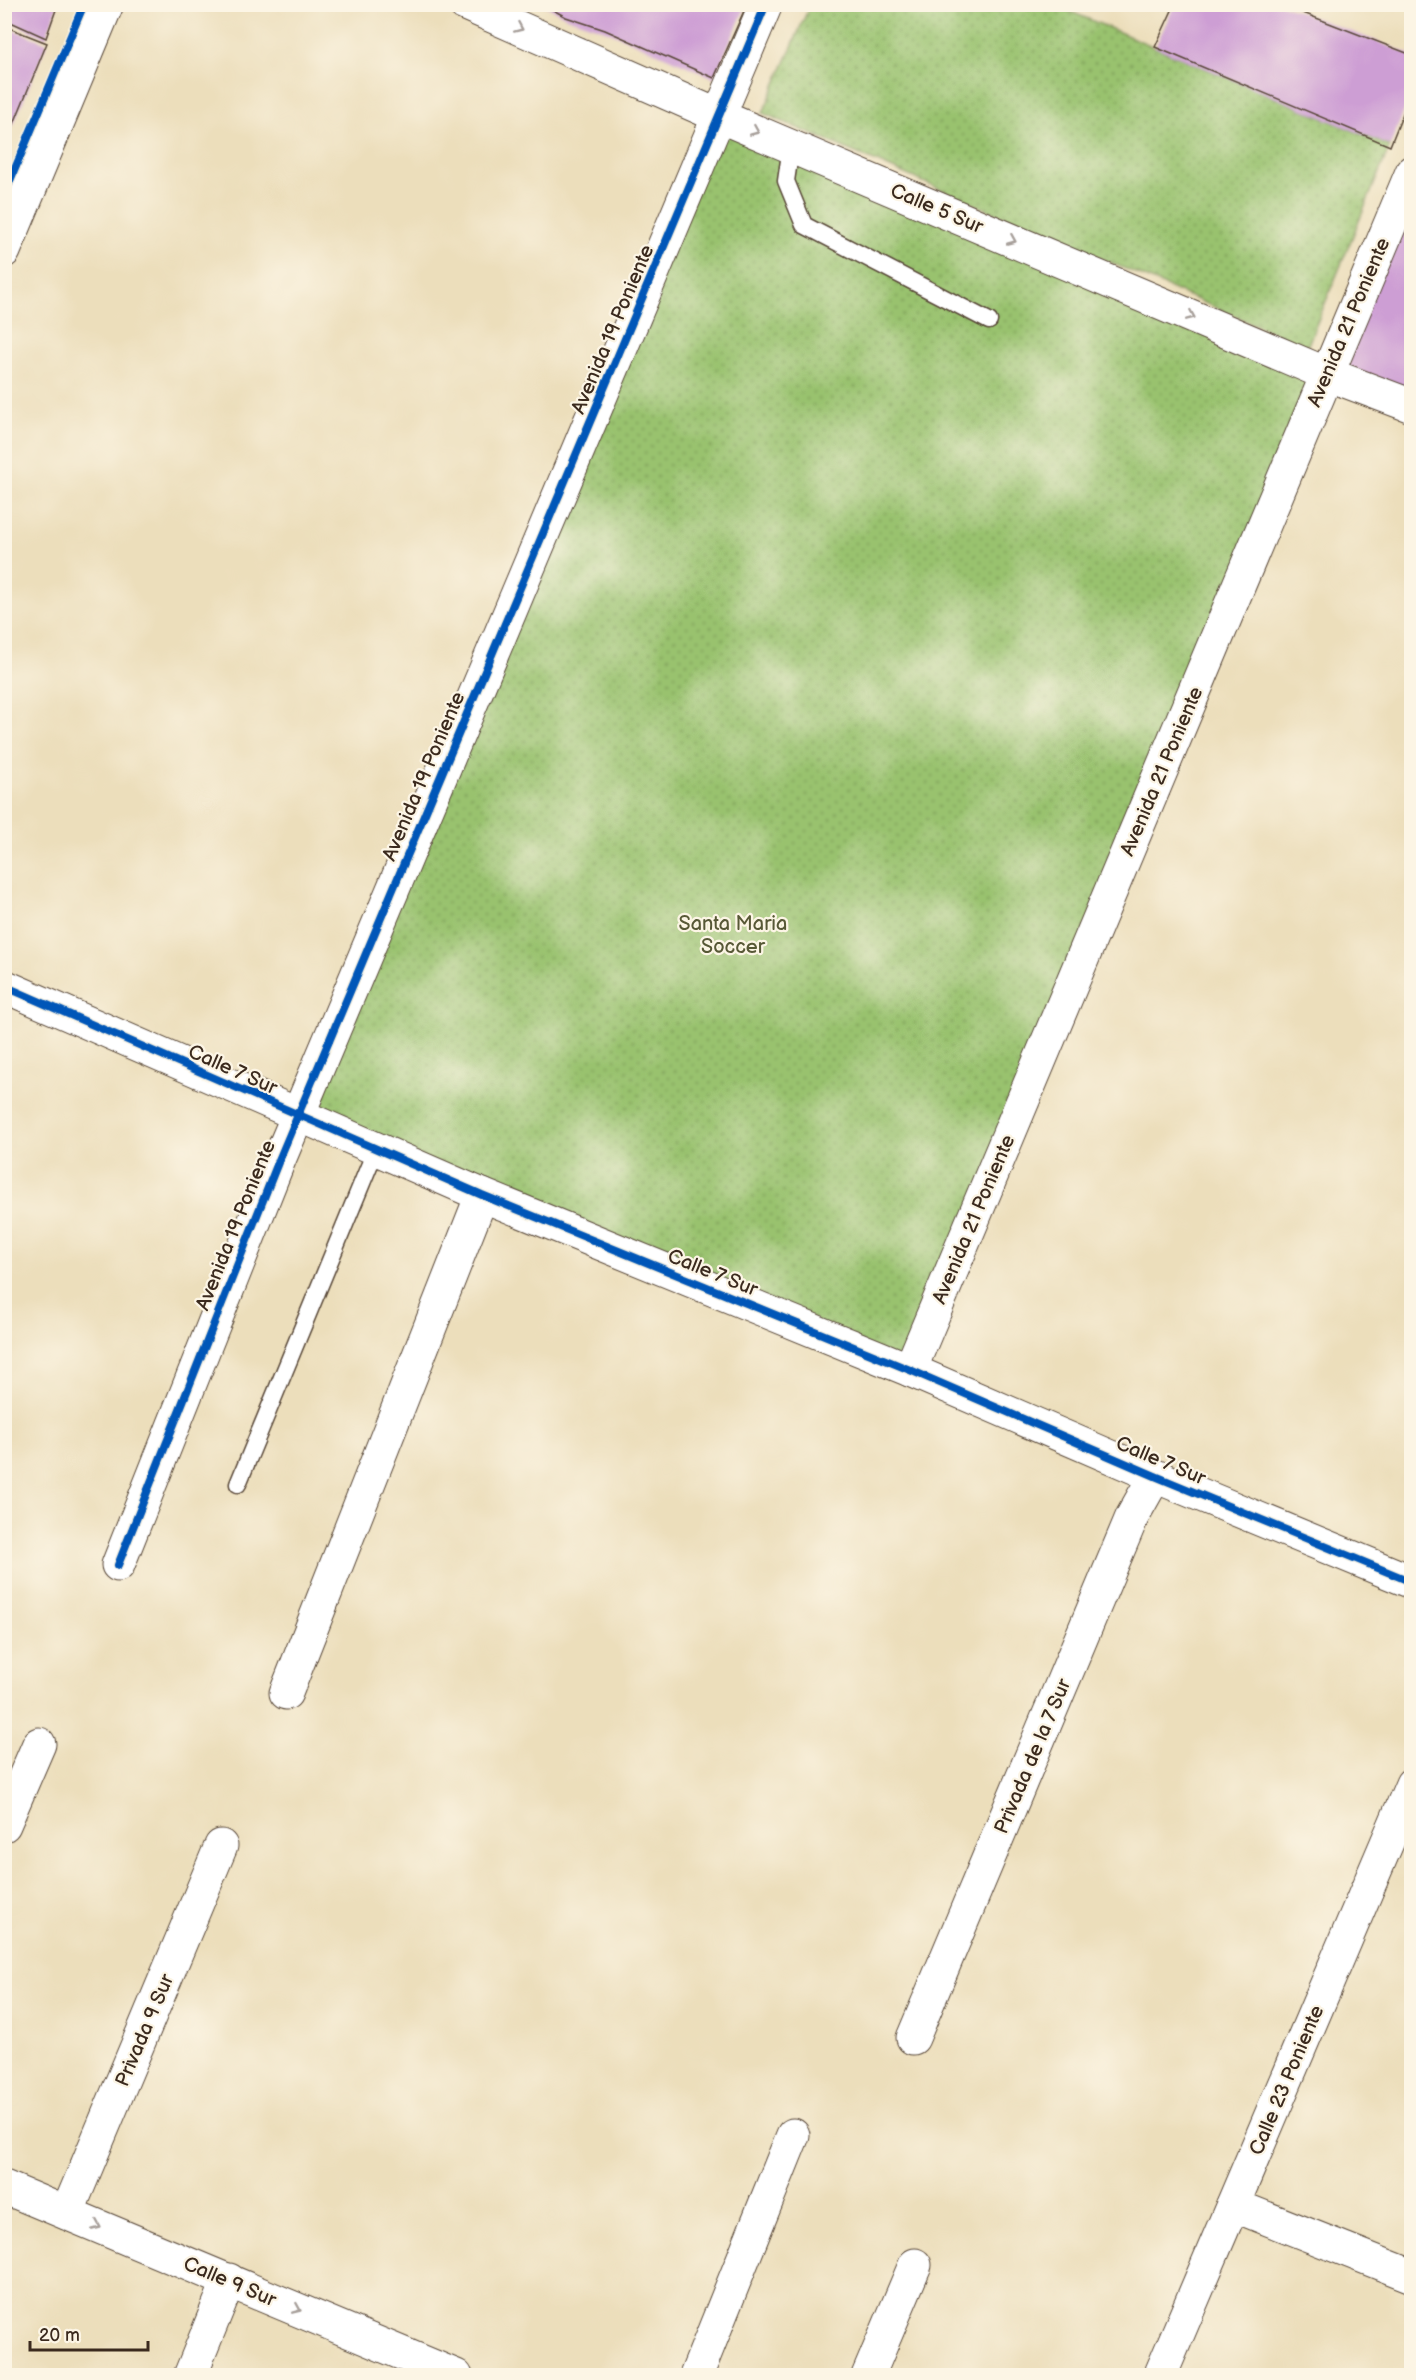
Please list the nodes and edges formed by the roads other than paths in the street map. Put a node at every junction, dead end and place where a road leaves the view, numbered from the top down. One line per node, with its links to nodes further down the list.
1 (107, 4): 7 (street)
2 (465, 4): 4 (street, Calle 5 Sur, one-way to 4)
3 (766, 4): 4 (street, Avenida 19 Poniente)
4 (719, 116): 5 (street, Calle 5 Sur, one-way to 5); 12 (street, Avenida 19 Poniente)
5 (791, 147): 8 (lane); 9 (street, Calle 5 Sur, one-way to 9)
6 (1412, 172): 9 (street, Avenida 21 Poniente)
7 (4, 251)
8 (989, 321)
9 (1327, 374): 10 (street, Calle 5 Sur); 15 (street, Avenida 21 Poniente)
10 (1412, 406)
11 (4, 986): 12 (street, Calle 7 Sur)
12 (298, 1115): 13 (street, Calle 7 Sur); 18 (street, Avenida 19 Poniente)
13 (376, 1149): 14 (street, Calle 7 Sur); 17 (lane)
14 (482, 1195): 15 (street, Calle 7 Sur); 20 (street)
15 (910, 1370): 16 (street, Calle 7 Sur)
16 (1155, 1476): 19 (street, Calle 7 Sur); 25 (street, Privada de la 7 Sur)
17 (238, 1484)
18 (118, 1564)
19 (1412, 1582)
20 (286, 1693)
21 (39, 1744): 23 (street)
22 (1412, 1784): 28 (street, Calle 23 Poniente)
23 (4, 1826)
24 (221, 1846): 29 (street, Privada 9 Sur)
25 (913, 2038)
26 (793, 2135): 35 (street)
27 (4, 2187): 29 (street, Calle 9 Sur)
28 (1233, 2205): 31 (street); 37 (street, Calle 23 Poniente)
29 (67, 2213): 32 (street, Calle 9 Sur, one-way to 32)
30 (915, 2265): 36 (street)
31 (1412, 2276)
32 (229, 2280): 33 (street); 34 (street, Calle 9 Sur, one-way to 34)
33 (190, 2376)
34 (456, 2376)
35 (696, 2376)
36 (868, 2376)
37 (1161, 2376)

